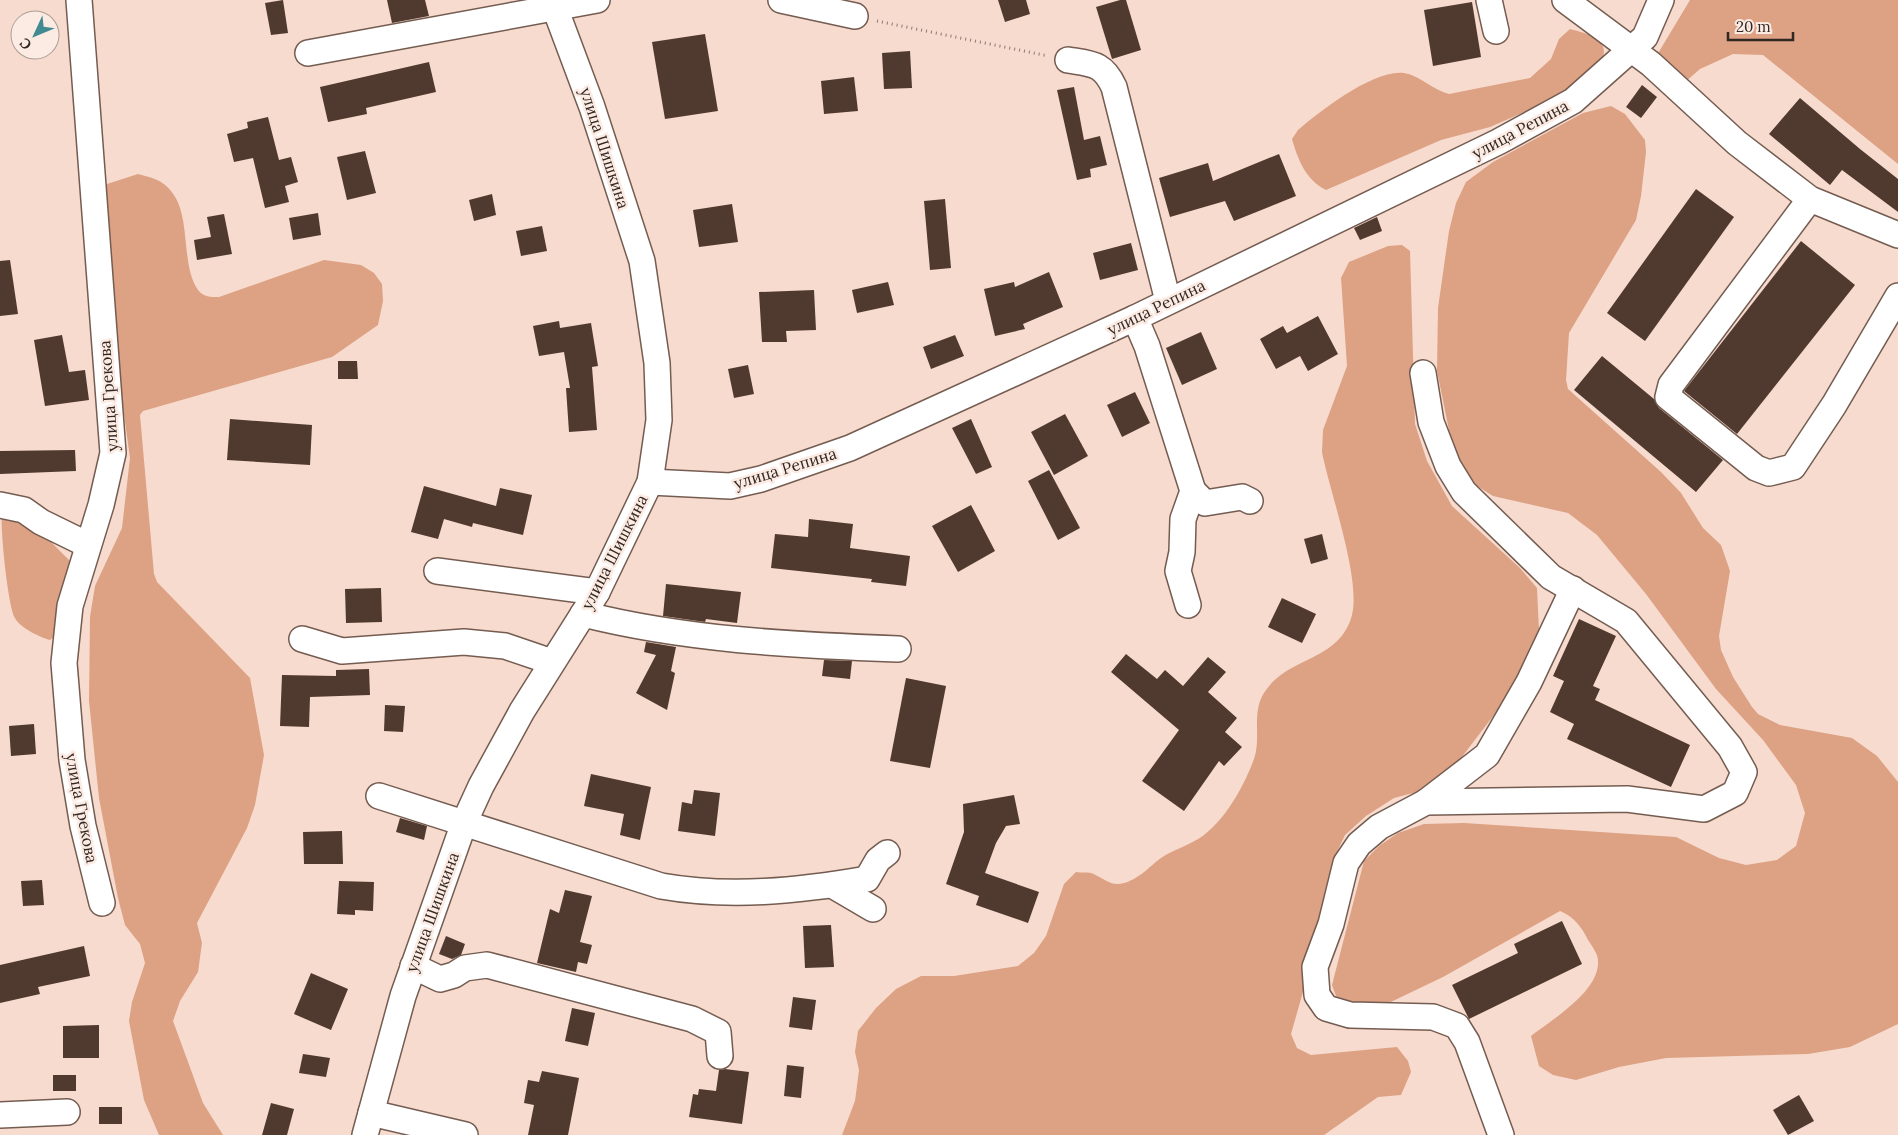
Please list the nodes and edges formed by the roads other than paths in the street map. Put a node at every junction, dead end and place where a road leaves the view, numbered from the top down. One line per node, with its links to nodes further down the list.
1 (79, 0): 23 (street, улица Грекова)
2 (597, 0): 7 (street)
3 (781, 0): 8 (street)
4 (1489, 0): 9 (street)
5 (1565, 0): 10 (street)
6 (1661, 0): 10 (street, улица Репина)
7 (553, 3): 11 (street); 19 (street, улица Шишкина)
8 (855, 16)
9 (1496, 32)
10 (1630, 48): 13 (street); 16 (street, улица Репина)
11 (308, 53)
12 (1068, 60): 16 (street)
13 (1810, 199): 14 (street); 15 (street)
14 (1898, 235)
15 (1898, 296)
16 (1168, 301): 17 (street, улица Репина)
17 (1134, 318): 19 (street, улица Репина); 20 (street)
18 (1423, 373): 25 (street)
19 (650, 482): 26 (street, улица Шишкина)
20 (1193, 491): 21 (street); 27 (street)
21 (1250, 501)
22 (0, 505): 23 (street)
23 (88, 545): 37 (street, улица Грекова)
24 (437, 571): 26 (street)
25 (1573, 590): 33 (street); 33 (street)
26 (597, 592): 28 (street, улица Шишкина)
27 (1188, 605)
28 (583, 614): 30 (street); 31 (street, улица Шишкина)
29 (302, 638): 31 (street)
30 (898, 649)
31 (552, 662): 34 (street, улица Шишкина)
32 (379, 796): 34 (street)
33 (1426, 802): 45 (street)
34 (464, 824): 36 (street); 39 (street, улица Шишкина)
35 (887, 853): 36 (street)
36 (832, 886): 38 (street)
37 (102, 902)
38 (873, 908)
39 (413, 966): 40 (street); 43 (street, улица Шишкина)
40 (720, 1056)
41 (67, 1112): 42 (street)
42 (0, 1115)
43 (368, 1124): 44 (street)
44 (465, 1135)
45 (1501, 1135)

